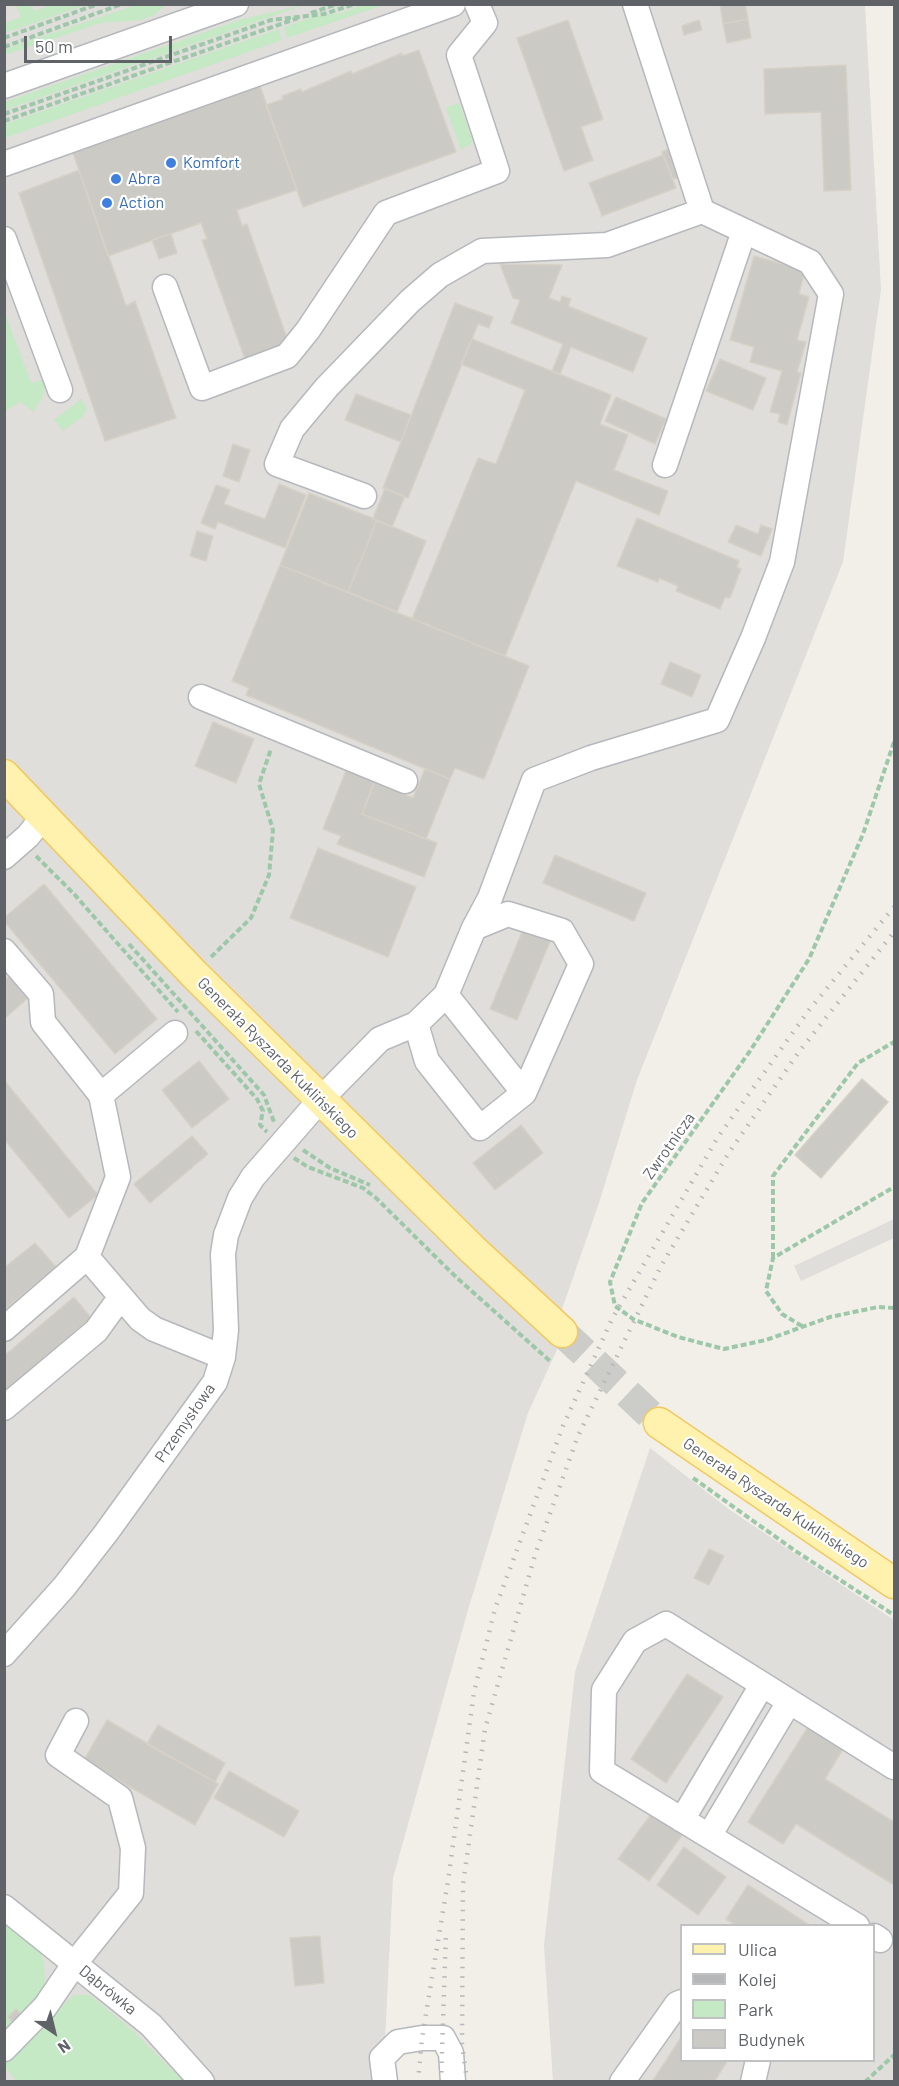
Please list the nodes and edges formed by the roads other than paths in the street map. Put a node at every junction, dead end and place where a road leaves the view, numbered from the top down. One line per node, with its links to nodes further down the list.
1 (236, 4): 5 (street)
2 (453, 4): 7 (street)
3 (477, 4): 11 (street)
4 (635, 4): 8 (street)
5 (192, 12): 6 (street)
6 (4, 86)
7 (4, 164)
8 (702, 211): 9 (street); 14 (street)
9 (744, 231): 13 (street); 20 (street)
10 (4, 239): 12 (street)
11 (165, 287)
12 (60, 390)
13 (665, 465)
14 (364, 496)
15 (201, 697): 17 (street)
16 (4, 775): 18 (main road, Generała Ryszarda Kuklińskiego)
17 (405, 781)
18 (43, 817): 19 (street); 27 (main road, Generała Ryszarda Kuklińskiego)
19 (13, 849)
20 (474, 928): 22 (street); 25 (street)
21 (4, 951): 26 (street)
22 (446, 995): 23 (street); 25 (street)
23 (416, 1024): 25 (street); 27 (street, Przemysłowa)
24 (183, 1025): 26 (street)
25 (524, 1093)
26 (101, 1095): 28 (street)
27 (320, 1100): 31 (main road, Generała Ryszarda Kuklińskiego); 32 (street, Przemysłowa)
28 (87, 1257): 29 (street); 30 (street)
29 (120, 1299): 32 (street); 33 (street)
30 (4, 1329)
31 (562, 1332)
32 (223, 1357): 36 (street, Przemysłowa)
33 (4, 1408)
34 (659, 1423): 35 (main road, Generała Ryszarda Kuklińskiego)
35 (894, 1583)
36 (4, 1654)
37 (762, 1685): 38 (street); 41 (street); 41 (street)
38 (789, 1702): 40 (street); 42 (street)
39 (76, 1721): 45 (street)
40 (894, 1767)
41 (682, 1820): 42 (street)
42 (709, 1836): 44 (street)
43 (4, 1907): 45 (street, Dąbrówka)
44 (854, 1924)
45 (75, 1963): 47 (street); 49 (street, Dąbrówka)
46 (680, 2003): 52 (street)
47 (4, 2049)
48 (758, 2062): 53 (street)
49 (202, 2082)
50 (385, 2082): 51 (street)
51 (453, 2082)
52 (622, 2082)
53 (753, 2082)

